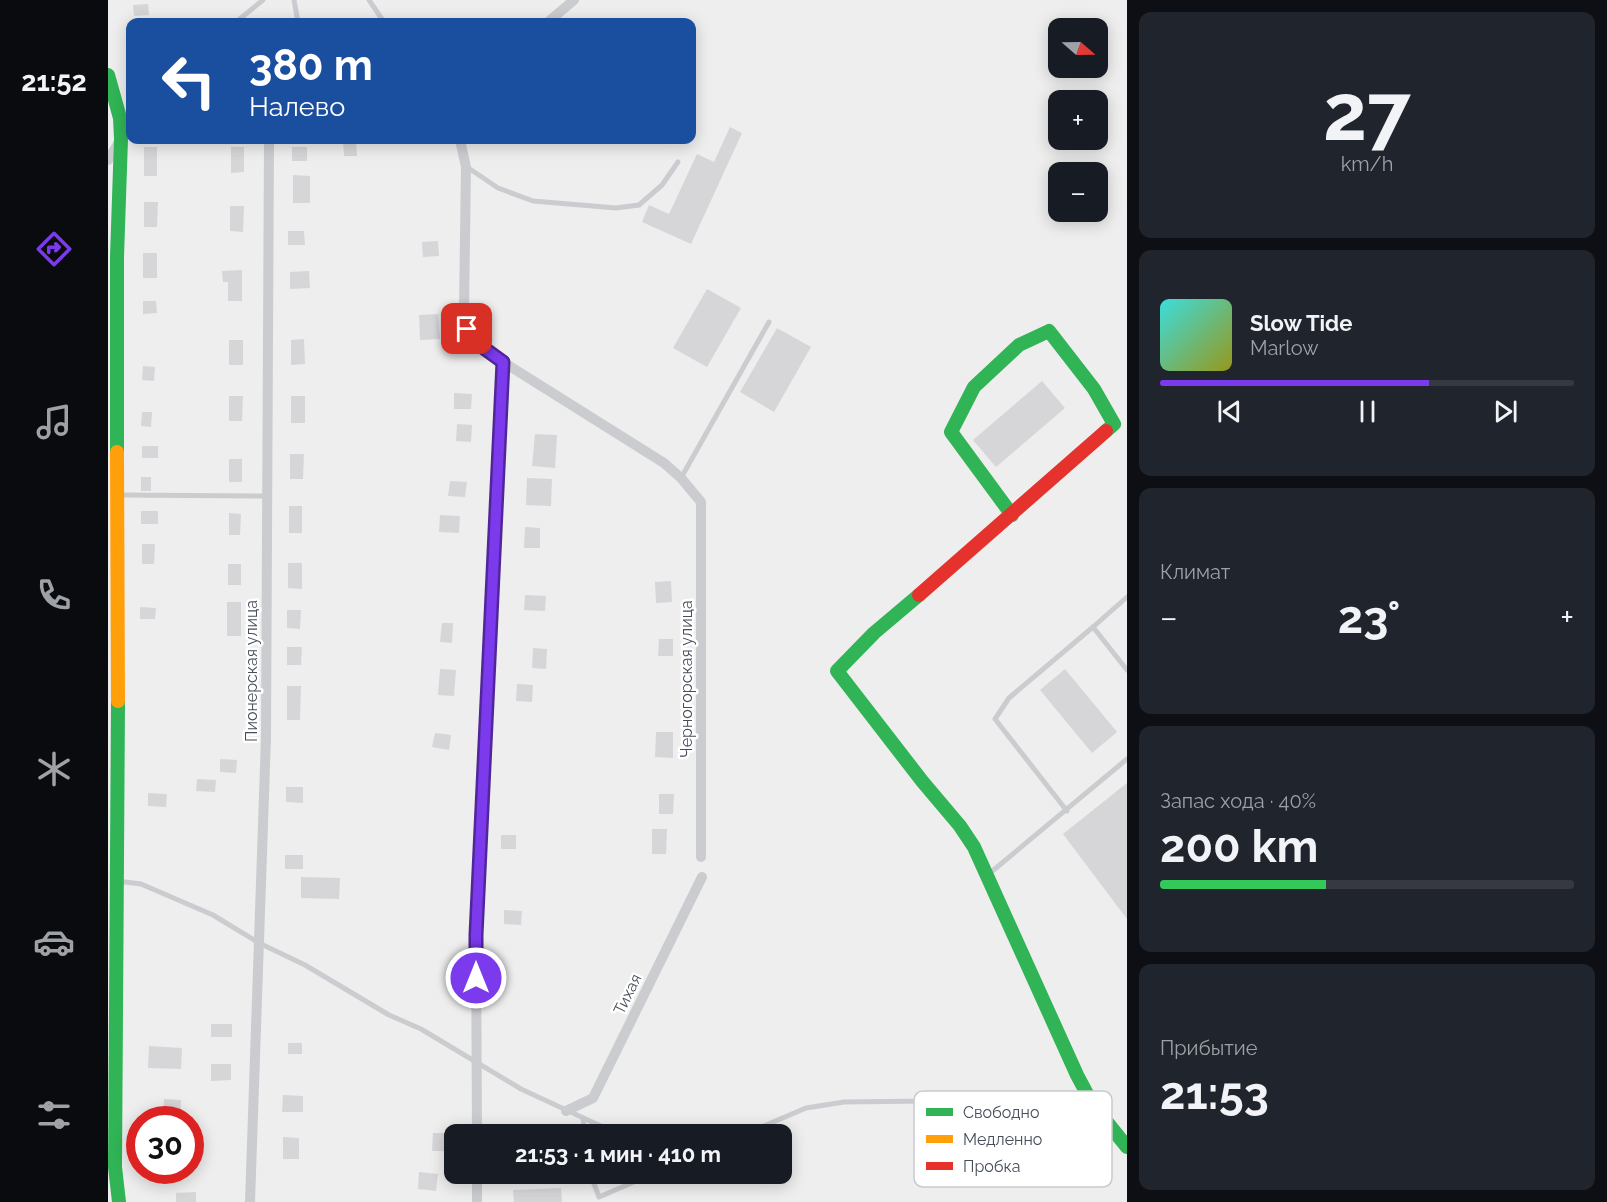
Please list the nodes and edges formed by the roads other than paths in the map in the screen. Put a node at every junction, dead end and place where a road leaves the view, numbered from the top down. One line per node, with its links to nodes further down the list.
1 (263, 0): 5 (lane)
2 (294, 0): 6 (lane)
3 (369, 0): 7 (lane)
4 (574, 0): 8 (street)
5 (241, 18)
6 (297, 18)
7 (381, 18)
8 (553, 18)
9 (108, 75): 10 (street)
10 (126, 134): 13 (street); 17 (street)
11 (269, 144): 22 (street, Пионерская улица)
12 (461, 144): 15 (street)
13 (108, 160)
14 (678, 162): 15 (lane)
15 (466, 166): 19 (street)
16 (108, 233): 17 (street)
17 (117, 257): 21 (street)
18 (769, 322): 20 (lane)
19 (503, 362): 20 (street); 35 (street)
20 (681, 478): 30 (street, Черногорская улица)
21 (118, 495): 22 (lane); 28 (street)
22 (267, 496): 34 (street, Пионерская улица)
23 (1012, 515): 23 (street); 31 (street)
24 (1127, 597): 25 (lane)
25 (1093, 627): 26 (lane); 29 (lane)
26 (1127, 670)
27 (1127, 759): 29 (lane)
28 (113, 809): 33 (street)
29 (1067, 811): 31 (lane)
30 (701, 857)
31 (986, 876): 36 (street)
32 (702, 877): 38 (street, Тихая)
33 (116, 881): 34 (lane); 49 (street)
34 (258, 943): 35 (lane); 50 (street, Пионерская улица)
35 (477, 1064): 38 (lane); 40 (street)
36 (1086, 1091)
37 (914, 1101): 43 (lane)
38 (566, 1111): 39 (lane)
39 (583, 1119): 41 (lane); 42 (lane)
40 (477, 1124)
41 (584, 1124)
42 (595, 1124)
43 (768, 1124)
44 (1112, 1128): 45 (street)
45 (1127, 1147)
46 (477, 1184): 51 (street)
47 (594, 1184): 48 (lane)
48 (629, 1184)
49 (119, 1202)
50 (250, 1202)
51 (477, 1202)

